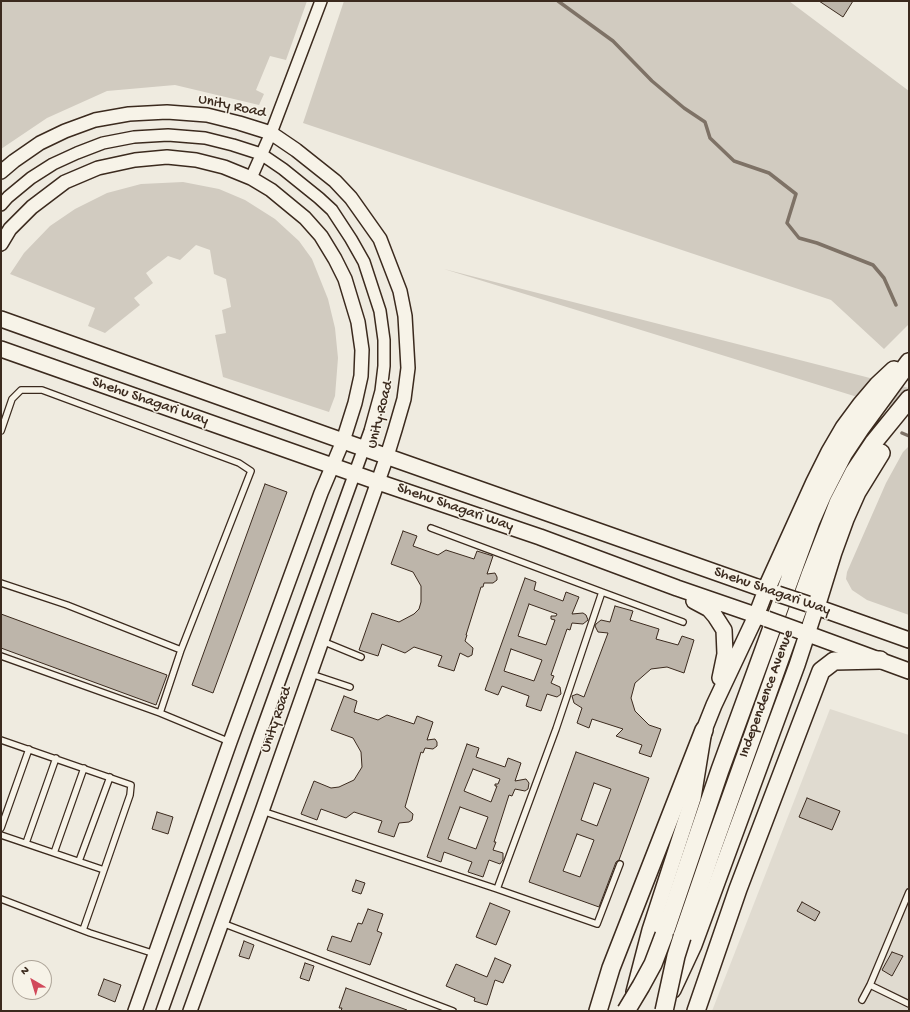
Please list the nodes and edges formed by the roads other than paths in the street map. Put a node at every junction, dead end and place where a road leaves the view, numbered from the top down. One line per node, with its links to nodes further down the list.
1 (320, 2): 2 (street)
2 (272, 133): 3 (street); 4 (street, Unity Road); 17 (street, Unity Road)
3 (261, 154): 5 (street); 6 (street, Unity Road); 16 (street, Unity Road)
4 (1, 172)
5 (251, 178): 7 (street, Unity Road); 15 (street, Unity Road)
6 (1, 205)
7 (1, 244)
8 (1, 318): 15 (main road, Shehu Shagari Way)
9 (1, 349): 18 (main road, Shehu Shagari Way)
10 (909, 356): 25 (main road)
11 (909, 362): 71 (main road, Independence Avenue, bridge)
12 (909, 399): 73 (main road, Independence Avenue, bridge)
13 (909, 413): 26 (main road)
14 (1, 432): 32 (lane)
15 (343, 441): 16 (main road, Shehu Shagari Way); 18 (street, Unity Road)
16 (364, 448): 17 (main road, Shehu Shagari Way); 19 (street, Unity Road)
17 (387, 456): 20 (street, Unity Road); 25 (main road, Shehu Shagari Way)
18 (333, 466): 19 (main road, Shehu Shagari Way); 43 (street, Unity Road)
19 (354, 474): 20 (main road, Shehu Shagari Way); 67 (street, Unity Road)
20 (378, 482): 23 (main road, Shehu Shagari Way); 31 (street, Unity Road)
21 (431, 528): 24 (lane)
22 (1, 583): 32 (lane)
23 (677, 588): 27 (main road, Shehu Shagari Way); 39 (main road)
24 (602, 592): 28 (lane); 57 (lane)
25 (772, 592): 26 (main road, Shehu Shagari Way, bridge); 27 (main road)
26 (812, 605): 29 (main road, Independence Avenue); 30 (main road, Shehu Shagari Way)
27 (761, 618): 29 (main road, Shehu Shagari Way, bridge); 39 (main road)
28 (683, 622)
29 (804, 632): 35 (main road, Shehu Shagari Way); 73 (main road, Independence Avenue)
30 (909, 640)
31 (322, 641): 34 (lane); 37 (street, Unity Road)
32 (181, 650): 40 (lane)
33 (1, 656): 40 (lane)
34 (361, 657)
35 (880, 660): 36 (main road, Shehu Shagari Way); 74 (main road)
36 (909, 671)
37 (311, 673): 38 (lane); 49 (street, Unity Road)
38 (350, 687)
39 (714, 705): 41 (main road)
40 (160, 712): 43 (lane)
41 (704, 730): 70 (main road); 72 (main road)
42 (2, 740): 44 (lane); 45 (lane)
43 (230, 742): 62 (street, Unity Road)
44 (1, 747)
45 (29, 749): 46 (lane); 50 (lane)
46 (56, 758): 47 (lane); 52 (lane)
47 (84, 768): 48 (lane); 53 (lane)
48 (110, 777): 54 (lane); 56 (lane)
49 (262, 811): 57 (lane); 60 (street, Unity Road)
50 (1, 828)
51 (1, 835): 52 (lane)
52 (26, 843): 53 (lane)
53 (54, 853): 54 (lane)
54 (79, 862): 56 (lane)
55 (620, 864): 57 (lane)
56 (104, 870): 61 (lane)
57 (497, 889)
58 (909, 892): 63 (lane)
59 (1, 899): 61 (lane)
60 (222, 923): 68 (street, Unity Road); 69 (lane)
61 (83, 930): 62 (lane)
62 (155, 954): 66 (street, Unity Road)
63 (870, 985): 64 (lane); 65 (lane)
64 (862, 1000)
65 (909, 1004)
66 (135, 1011)
67 (162, 1011)
68 (190, 1011)
69 (453, 1011)
70 (598, 1011)
71 (626, 1011)
72 (630, 1011)
73 (663, 1011)
74 (696, 1011)

